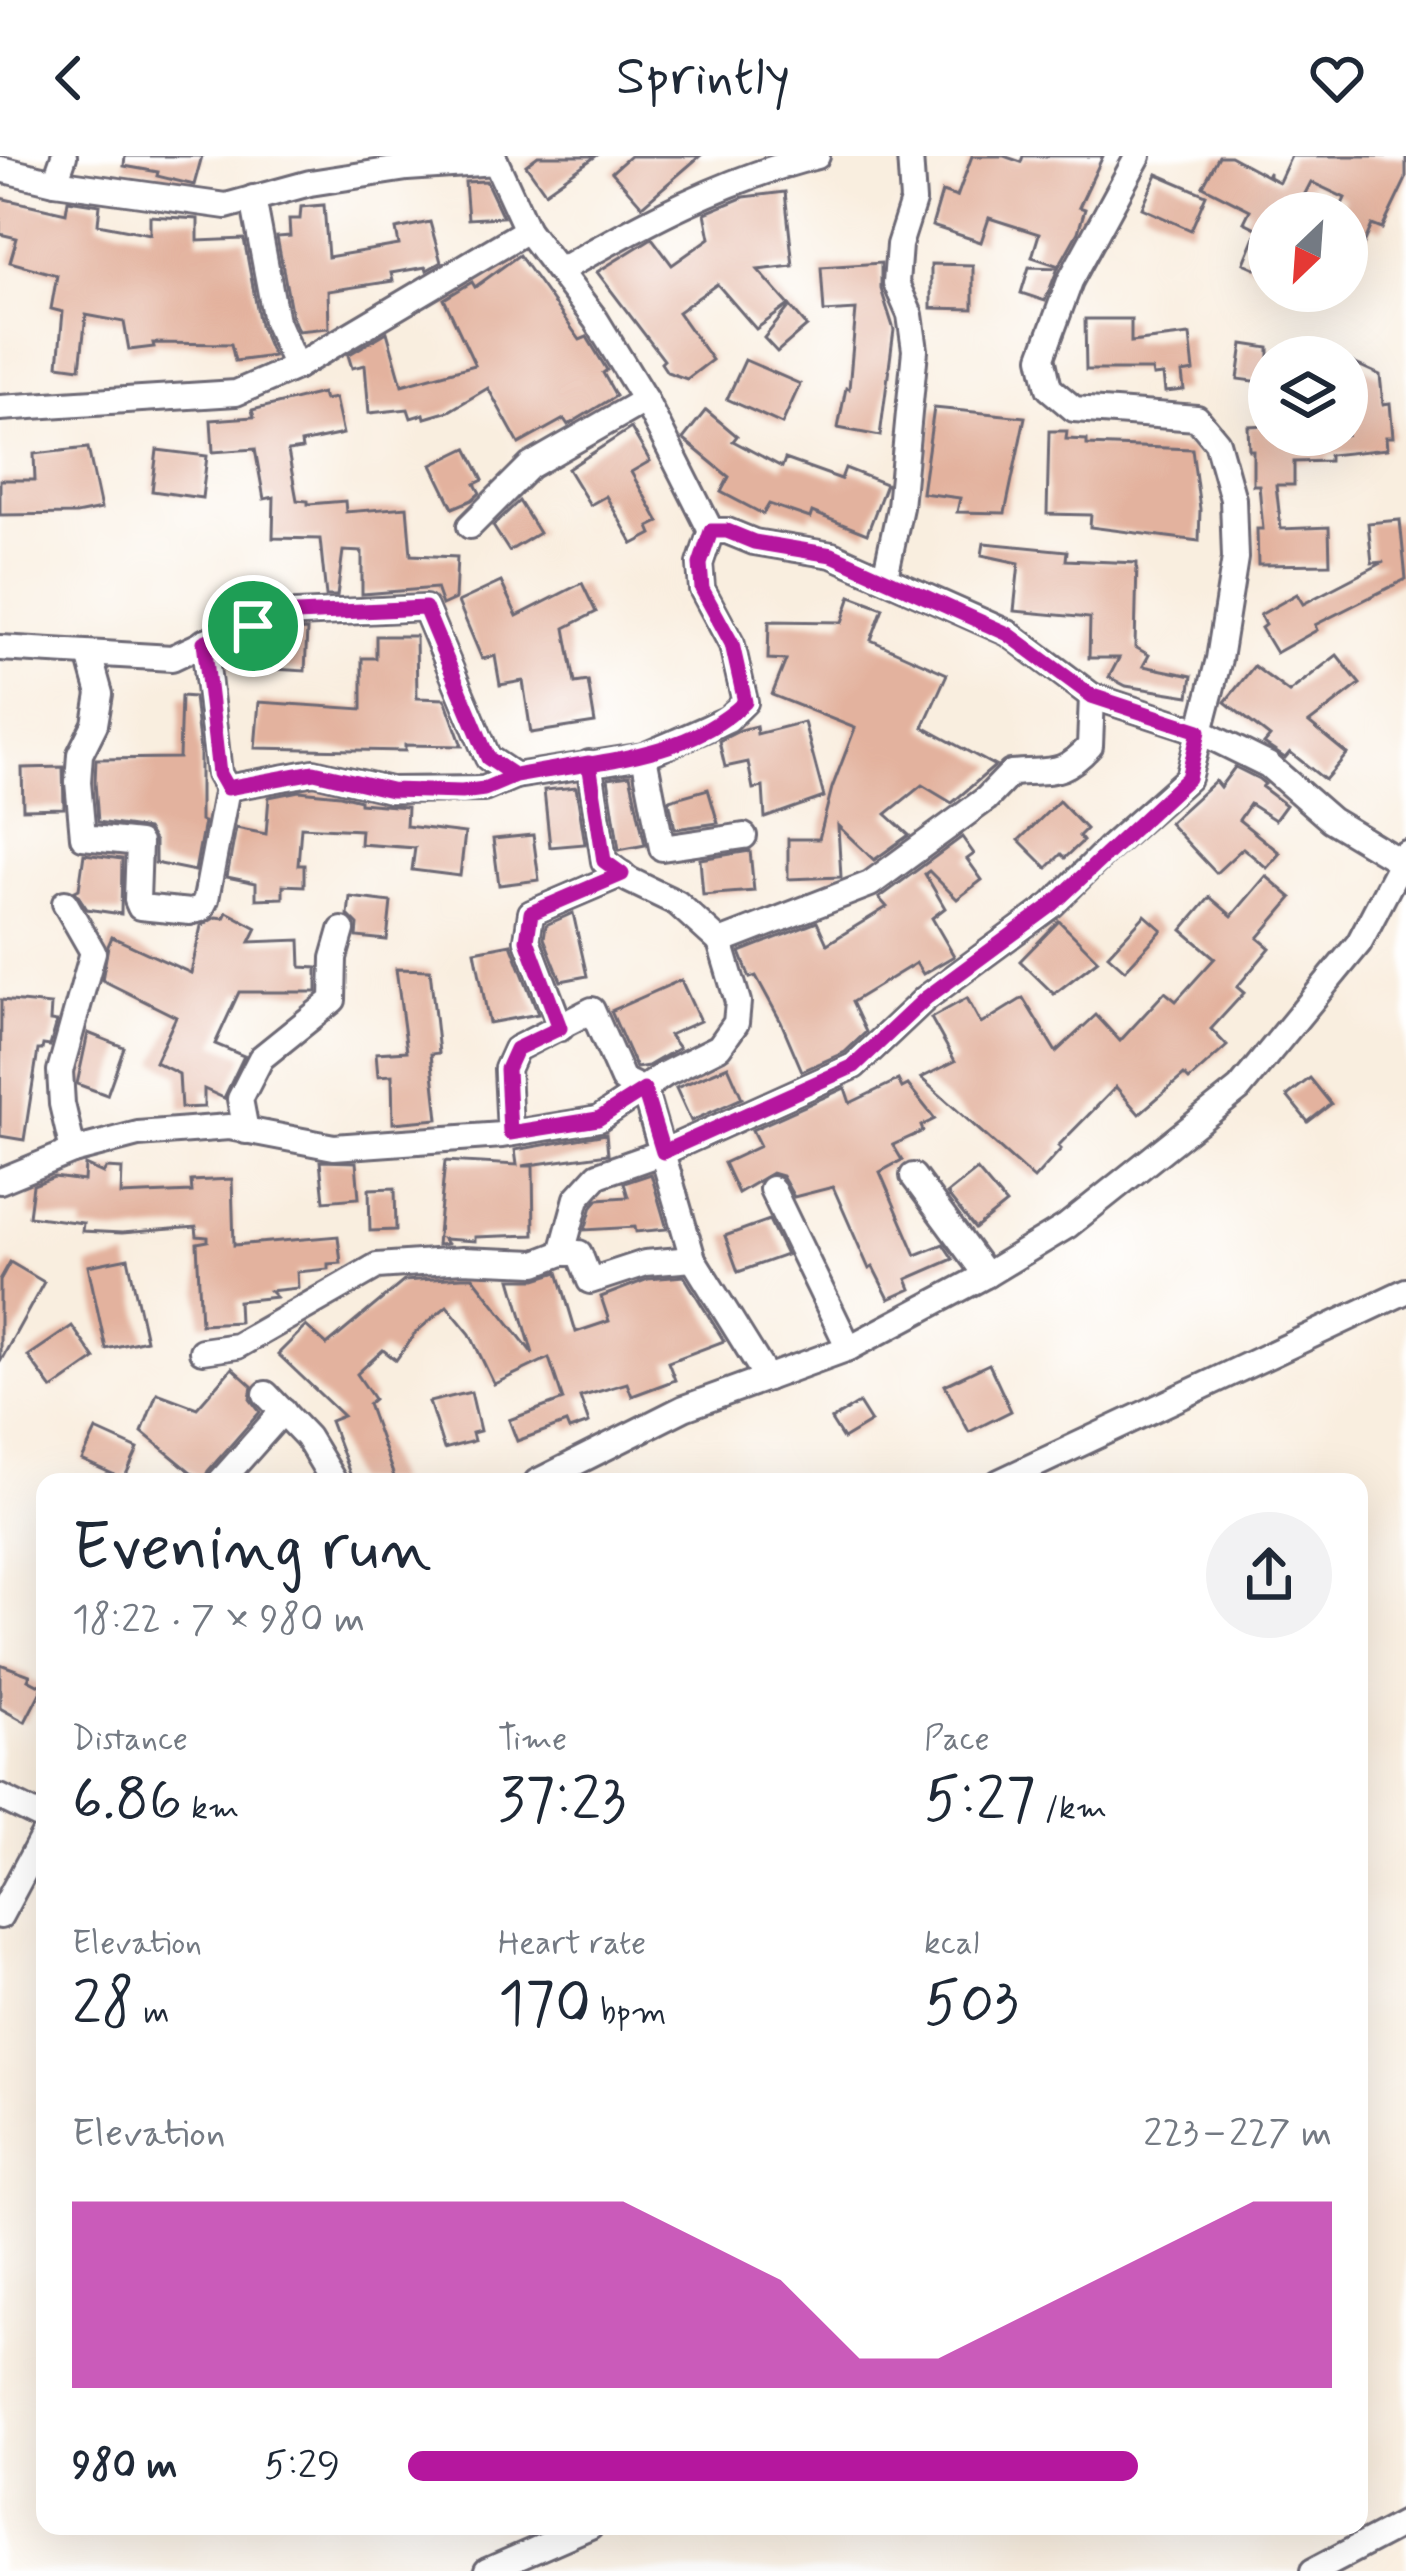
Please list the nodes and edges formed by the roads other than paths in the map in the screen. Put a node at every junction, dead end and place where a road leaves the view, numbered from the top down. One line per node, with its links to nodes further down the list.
1 (64, 156): 7 (street)
2 (817, 156): 10 (street)
3 (910, 156): 16 (street)
4 (1138, 156): 21 (street)
5 (495, 159): 8 (street); 9 (street)
6 (0, 169): 7 (street)
7 (55, 182): 8 (street)
8 (254, 198): 11 (street)
9 (527, 230): 10 (street); 11 (street)
10 (560, 271): 12 (street)
11 (296, 367): 13 (street)
12 (645, 400): 14 (street); 15 (street)
13 (0, 408)
14 (470, 526)
15 (711, 531): 16 (street); 22 (street)
16 (885, 578): 20 (street)
17 (204, 642): 19 (street); 24 (street); 25 (street)
18 (0, 648): 19 (street)
19 (88, 654): 25 (street)
20 (1092, 696): 21 (street); 31 (street)
21 (1199, 731): 27 (street); 37 (street)
22 (644, 756): 23 (street); 26 (street)
23 (589, 763): 24 (street); 28 (street)
24 (515, 776): 25 (street)
25 (227, 788)
26 (744, 836)
27 (1404, 858): 43 (street)
28 (622, 874): 31 (street); 32 (street)
29 (64, 904): 36 (street)
30 (342, 930): 34 (street)
31 (720, 942): 33 (street)
32 (560, 1028): 33 (street); 35 (street)
33 (644, 1090): 35 (street); 37 (street)
34 (246, 1131): 35 (street); 36 (street)
35 (510, 1133)
36 (74, 1151): 39 (street)
37 (663, 1152): 41 (street); 42 (street)
38 (913, 1176): 43 (street)
39 (0, 1181)
40 (772, 1190): 45 (street)
41 (562, 1253): 42 (street); 46 (street)
42 (693, 1259): 47 (street)
43 (986, 1275): 45 (street)
44 (1406, 1292): 51 (street)
45 (849, 1348): 47 (street)
46 (202, 1351)
47 (767, 1378): 50 (street)
48 (226, 1473): 49 (street)
49 (329, 1473)
50 (555, 1473)
51 (1018, 1473)
52 (0, 1797): 53 (street)
53 (36, 1815)
54 (36, 1849): 55 (street)
55 (0, 1916)
56 (1406, 2522): 59 (street)
57 (569, 2535): 58 (street)
58 (487, 2571)
59 (1313, 2571)

